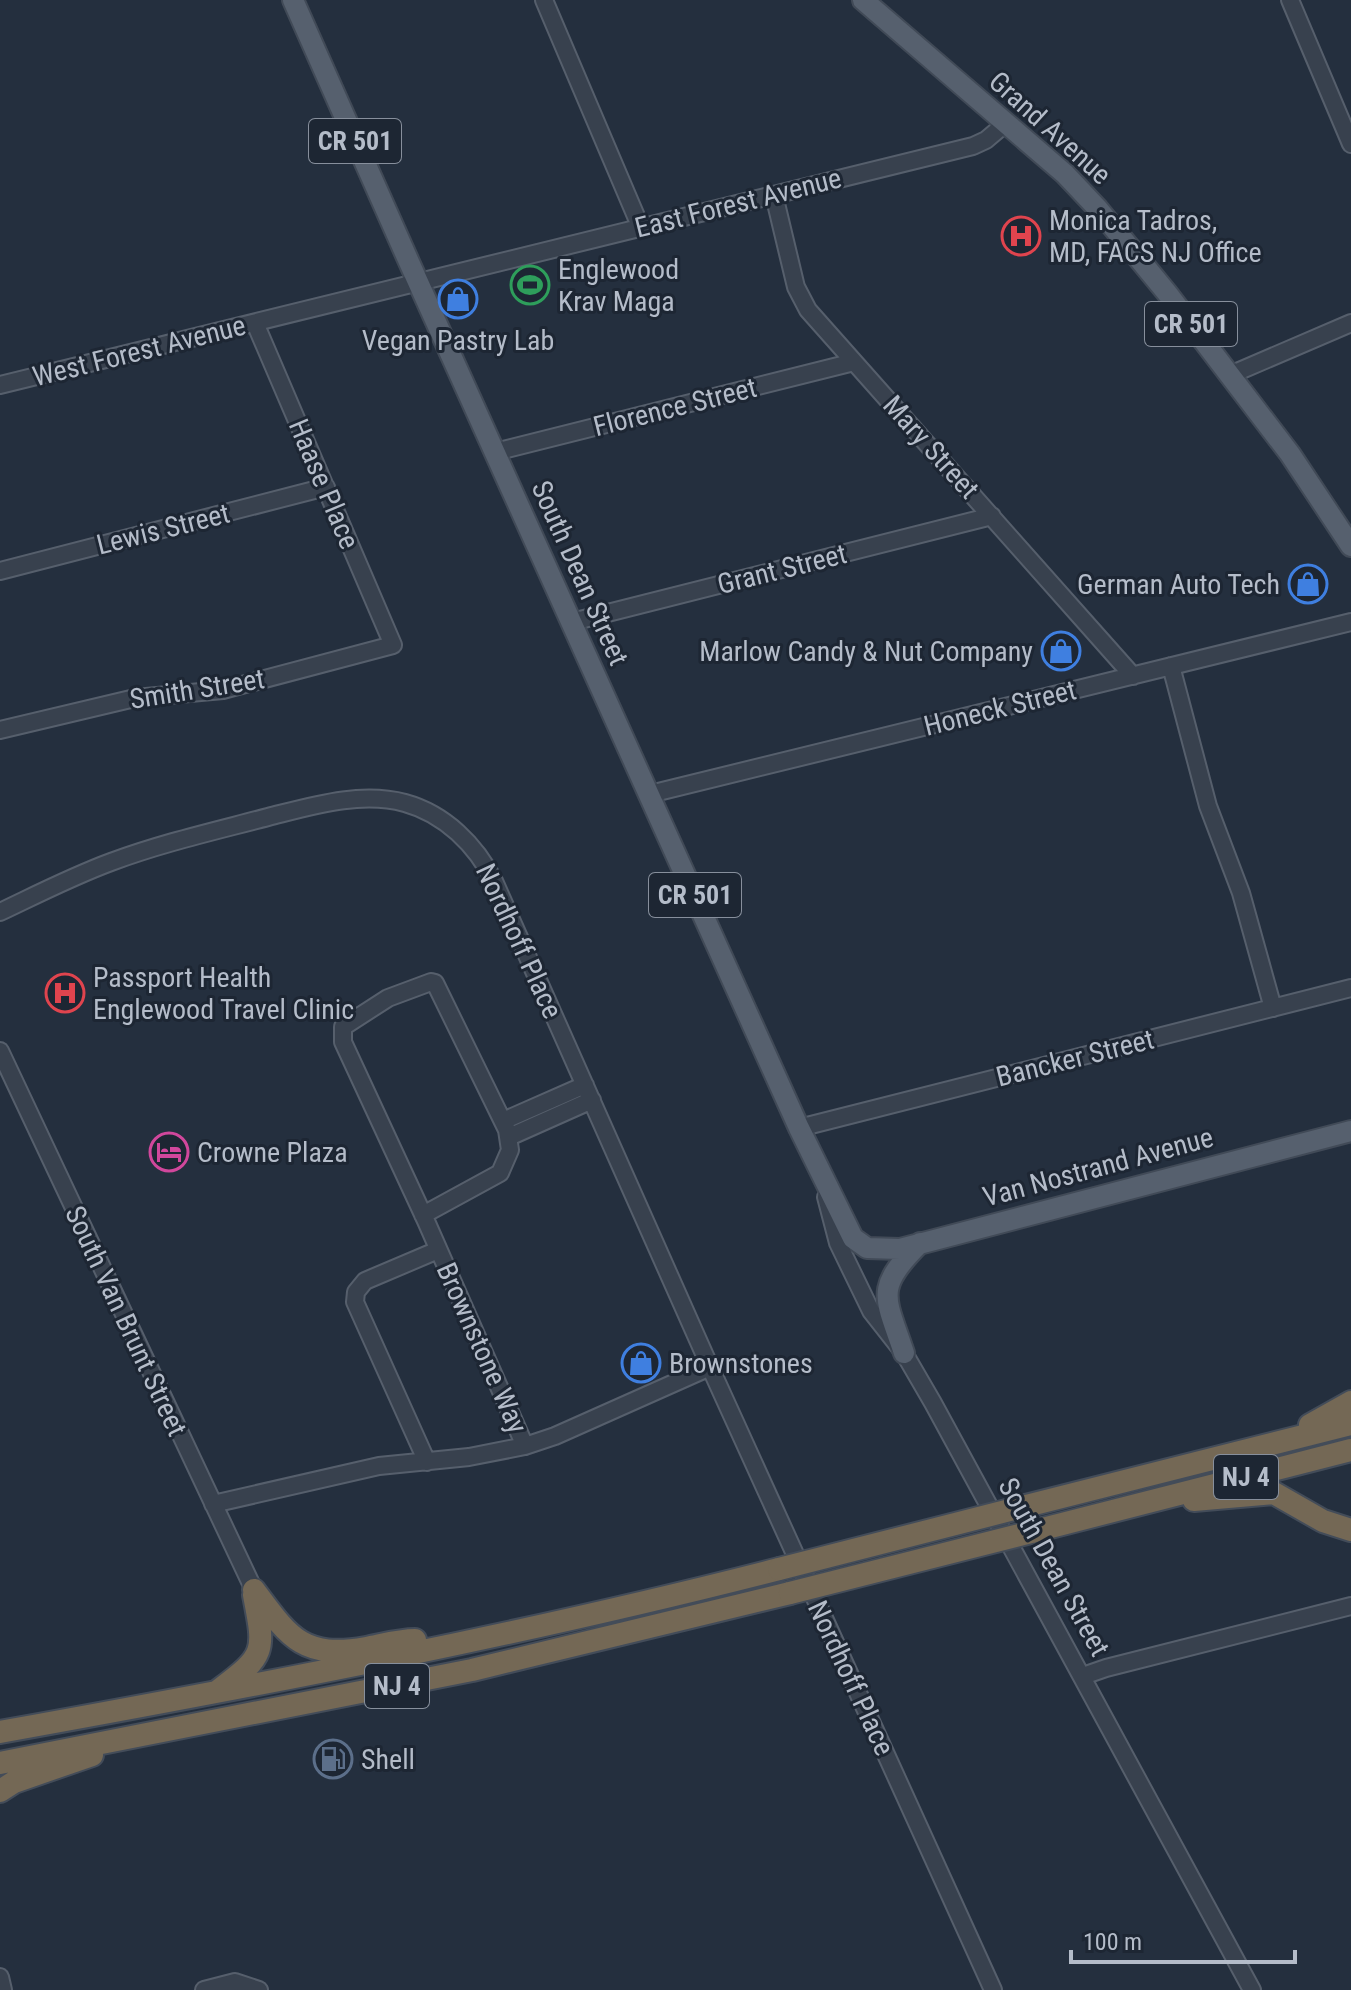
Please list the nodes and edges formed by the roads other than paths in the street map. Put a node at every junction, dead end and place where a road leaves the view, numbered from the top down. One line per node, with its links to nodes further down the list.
1 (293, 0): 9 (main road, South Dean Street / CR 501)
2 (544, 0): 8 (street)
3 (863, 0): 5 (main road, Grand Avenue / CR 501)
4 (1290, 0): 6 (street)
5 (1006, 123): 7 (street, East Forest Avenue); 14 (main road, Grand Avenue / CR 501)
6 (1351, 144)
7 (774, 195): 8 (street, East Forest Avenue); 13 (street, Mary Street)
8 (641, 228): 9 (street, East Forest Avenue)
9 (418, 282): 10 (street, East Forest Avenue); 16 (main road, South Dean Street / CR 501)
10 (278, 318): 11 (street, West Forest Avenue)
11 (255, 323): 15 (street, West Forest Avenue); 17 (street, Haase Place)
12 (1351, 323): 14 (street)
13 (854, 362): 16 (street, Florence Street); 18 (street, Mary Street)
14 (1230, 375): 19 (main road, Grand Avenue / CR 501)
15 (0, 385)
16 (495, 452): 21 (main road, South Dean Street / CR 501)
17 (326, 487): 20 (street, Lewis Street); 23 (street, Haase Place)
18 (992, 516): 21 (street, Grant Street); 25 (street, Mary Street)
19 (1351, 546)
20 (0, 571)
21 (572, 622): 27 (main road, South Dean Street / CR 501)
22 (1351, 622): 24 (street, Honeck Street)
23 (393, 645): 26 (street, Smith Street)
24 (1171, 666): 25 (street, Honeck Street); 30 (street)
25 (1133, 676): 27 (street, Honeck Street)
26 (0, 730)
27 (650, 794): 33 (main road, South Dean Street / CR 501)
28 (0, 912): 32 (street, Nordhoff Place)
29 (1351, 988): 30 (street, Bancker Street)
30 (1273, 1008): 33 (street, Bancker Street)
31 (0, 1051): 50 (street, South Van Brunt Street)
32 (589, 1092): 34 (street); 42 (street, Nordhoff Place)
33 (799, 1128): 36 (main road, South Dean Street / CR 501)
34 (506, 1129): 37 (street); 37 (street, Brownstone Way)
35 (1351, 1131): 38 (main road, Van Nostrand Avenue / CR 501)
36 (818, 1168): 39 (main road, South Dean Street / CR 501); 41 (street, South Dean Street)
37 (423, 1215): 40 (street, Brownstone Way)
38 (921, 1243): 39 (main road, Van Nostrand Avenue / CR 501); 41 (main road)
39 (860, 1245)
40 (438, 1250): 46 (street, Brownstone Way); 48 (street, Brownstone Way)
41 (904, 1353): 55 (street, South Dean Street)
42 (710, 1367): 46 (street); 65 (street, Nordhoff Place)
43 (1351, 1402): 45 (highway)
44 (1351, 1424): 45 (highway, NJ 4)
45 (1280, 1441): 54 (highway, NJ 4, bridge)
46 (525, 1446): 48 (street)
47 (1351, 1450): 49 (highway, NJ 4)
48 (427, 1462): 50 (street)
49 (1141, 1503): 51 (highway); 58 (highway, NJ 4, bridge)
50 (213, 1504): 52 (street, South Van Brunt Street)
51 (1351, 1530)
52 (254, 1590): 54 (highway); 56 (highway)
53 (1351, 1606): 55 (street)
54 (473, 1642): 56 (highway, NJ 4)
55 (1083, 1676): 66 (street, South Dean Street)
56 (214, 1694): 57 (highway, NJ 4)
57 (0, 1732)
58 (140, 1735): 59 (highway, NJ 4); 60 (highway)
59 (0, 1763)
60 (0, 1791)
61 (0, 1977): 62 (street)
62 (3, 1990)
63 (204, 1990): 64 (street)
64 (259, 1990)
65 (993, 1990)
66 (1252, 1990)

